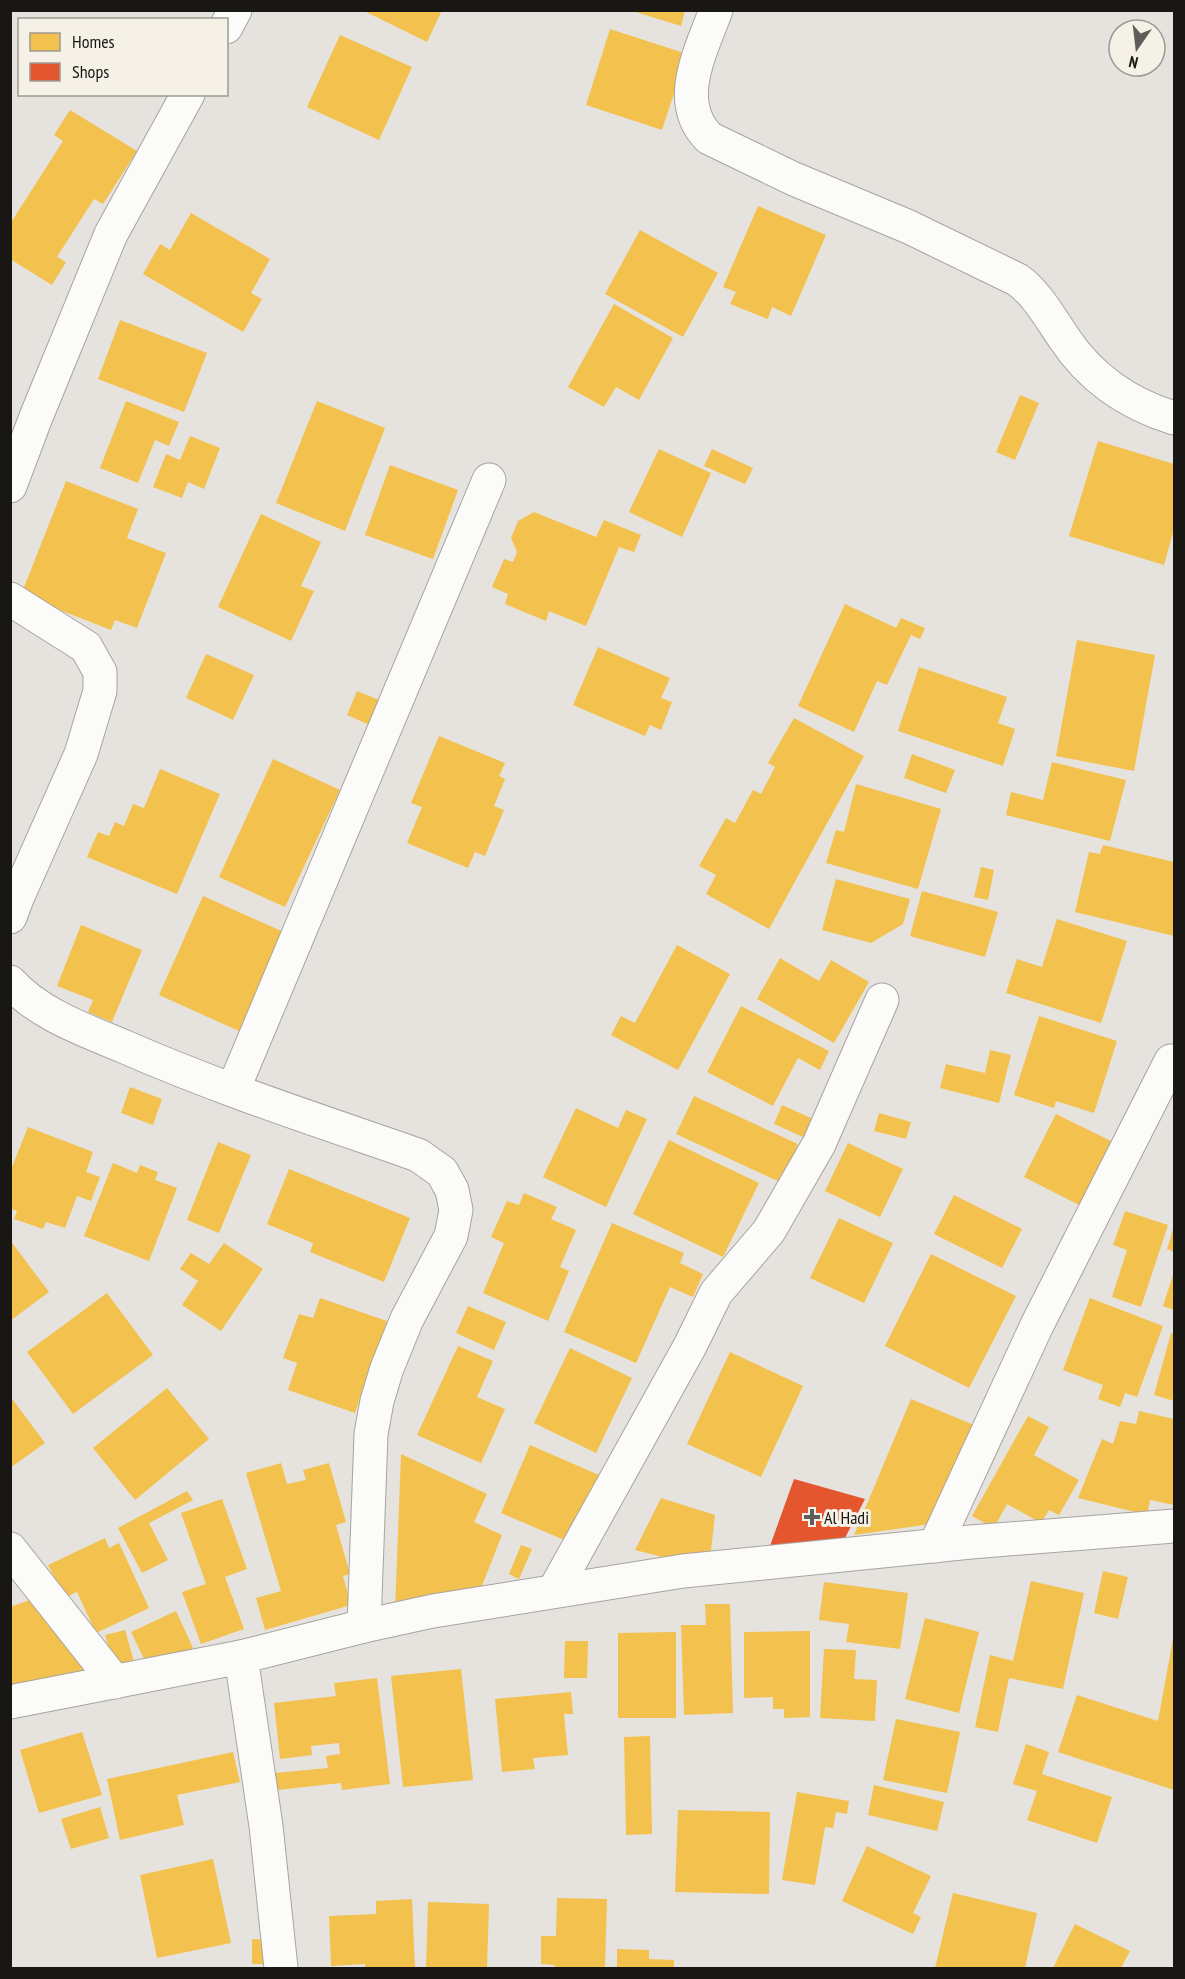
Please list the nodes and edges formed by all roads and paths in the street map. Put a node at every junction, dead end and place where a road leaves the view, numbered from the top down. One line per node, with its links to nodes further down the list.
1 (716, 10): 3 (street)
2 (187, 96): 5 (street)
3 (1174, 418)
4 (489, 480): 11 (street)
5 (10, 486)
6 (10, 599): 7 (street)
7 (10, 917)
8 (10, 982): 11 (street)
9 (882, 1000): 15 (street)
10 (1171, 1060): 13 (street)
11 (233, 1090): 16 (street)
12 (1174, 1526): 13 (street)
13 (935, 1546): 15 (street)
14 (10, 1549): 18 (street)
15 (554, 1591): 16 (street)
16 (364, 1626): 17 (street)
17 (240, 1657): 18 (street); 20 (street)
18 (115, 1682): 19 (street)
19 (10, 1702)
20 (281, 1968)

